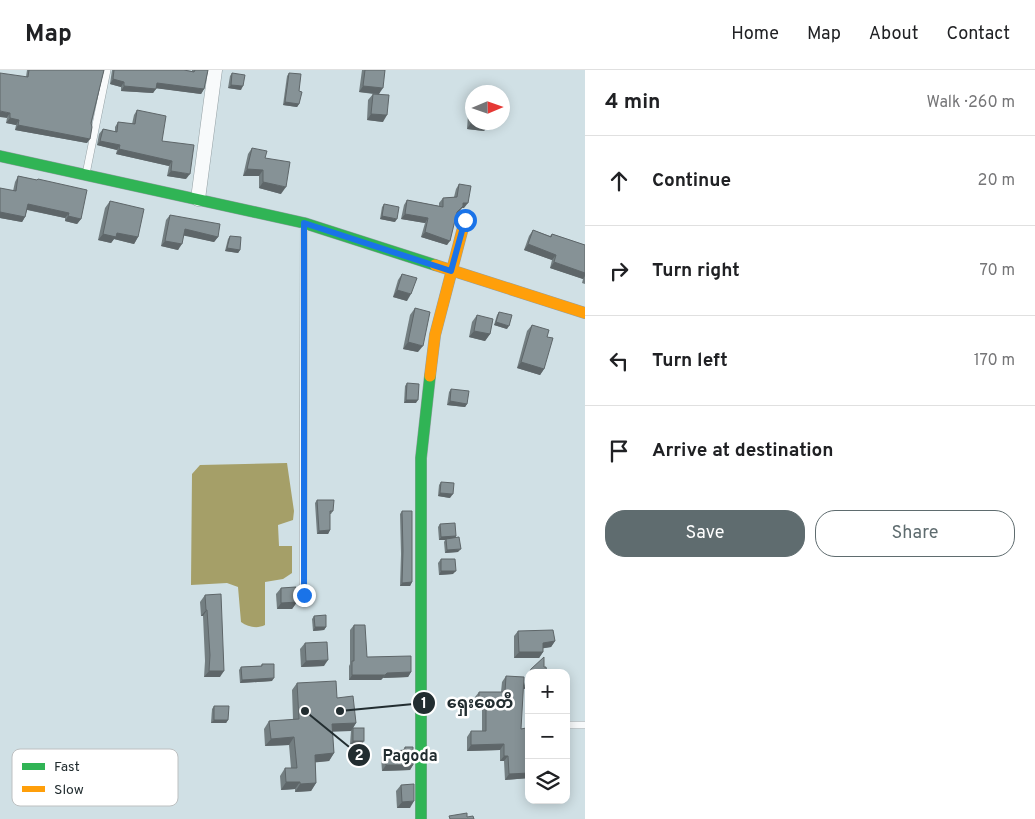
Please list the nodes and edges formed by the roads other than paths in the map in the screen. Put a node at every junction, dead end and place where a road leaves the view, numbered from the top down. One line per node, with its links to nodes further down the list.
1 (107, 70): 4 (lane)
2 (215, 70): 5 (street)
3 (0, 156): 4 (street)
4 (86, 174): 5 (street)
5 (198, 199): 7 (street)
6 (465, 220): 8 (street)
7 (304, 223): 8 (street); 10 (lane)
8 (451, 271): 9 (street); 13 (street)
9 (585, 314)
10 (304, 595)
11 (570, 725): 12 (lane)
12 (585, 725)
13 (421, 819)

